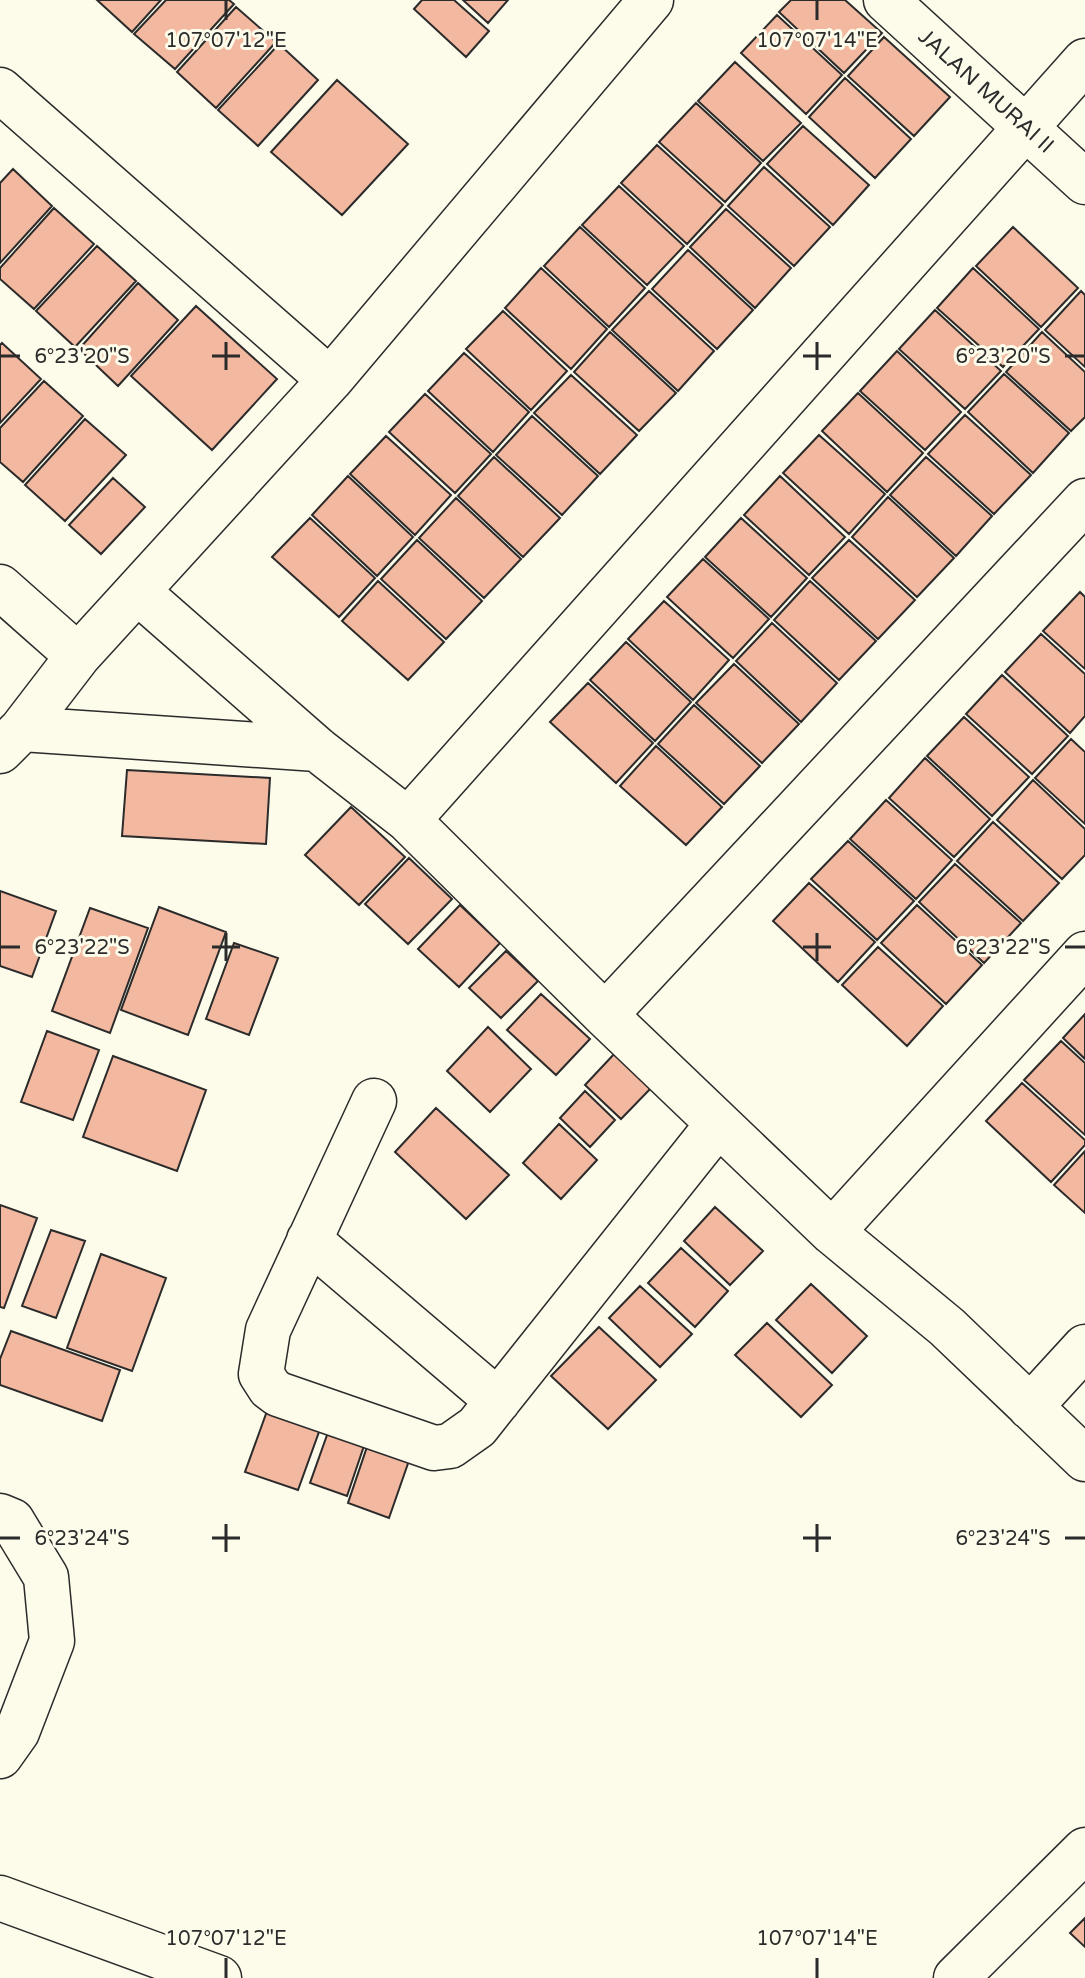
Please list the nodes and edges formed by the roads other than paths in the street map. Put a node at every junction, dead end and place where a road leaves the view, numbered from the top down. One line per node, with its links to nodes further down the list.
1 (651, 0): 7 (street)
2 (886, 0): 5 (street, JALAN MURAI II)
3 (1085, 61): 5 (street)
4 (0, 90): 7 (street)
5 (1026, 127): 6 (street, JALAN MURAI II); 14 (street)
6 (1085, 182)
7 (330, 380): 10 (street)
8 (1085, 501): 16 (street)
9 (0, 587): 11 (street)
10 (138, 592): 11 (street); 13 (street)
11 (78, 656): 12 (street)
12 (11, 740): 13 (street)
13 (317, 749): 14 (street)
14 (408, 820): 16 (street)
15 (1085, 954): 19 (street)
16 (605, 1015): 18 (street)
17 (374, 1101): 20 (street)
18 (718, 1124): 19 (street); 22 (street)
19 (832, 1232): 23 (street)
20 (309, 1240): 22 (street); 22 (street)
21 (1085, 1347): 23 (street)
22 (498, 1401)
23 (1030, 1407): 24 (street)
24 (1085, 1459)
25 (0, 1516): 26 (street)
26 (0, 1756)
27 (1085, 1850): 30 (street)
28 (0, 1898): 29 (street)
29 (219, 1978)
30 (956, 1978)

